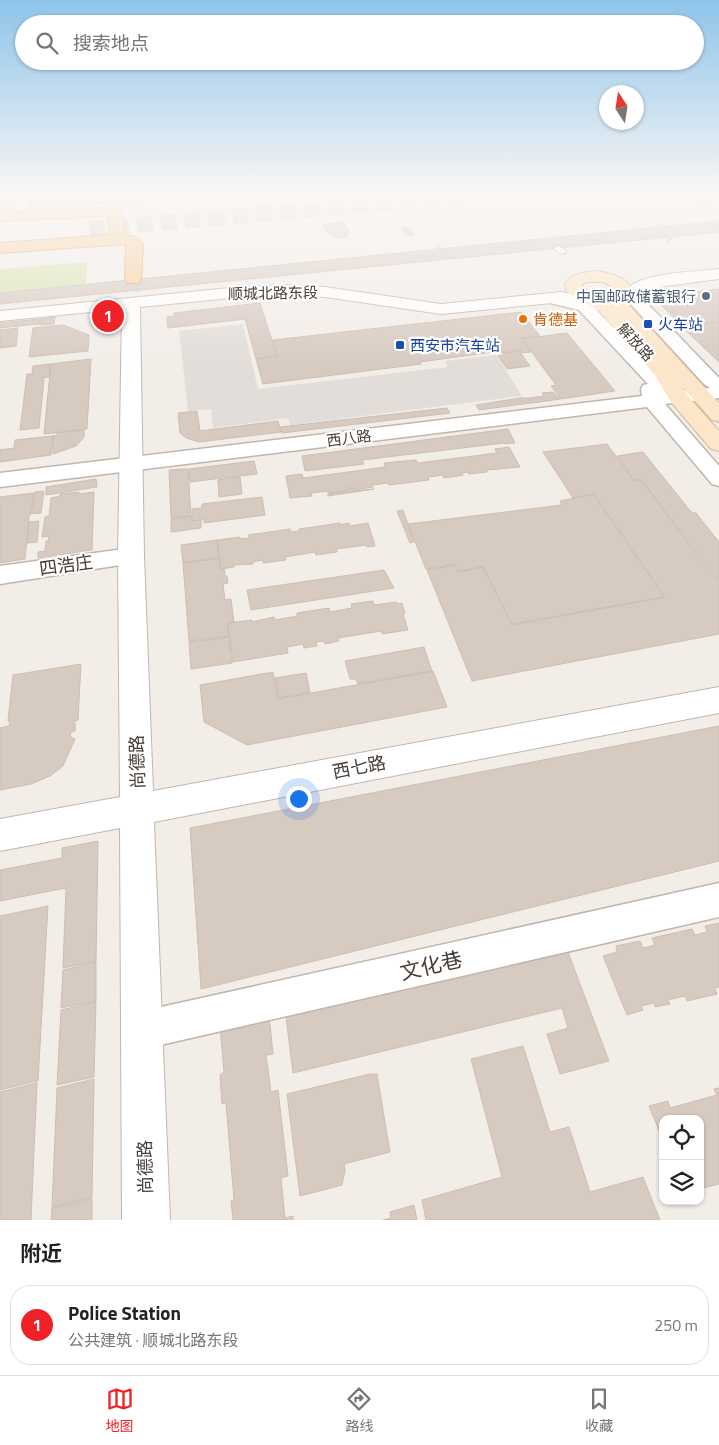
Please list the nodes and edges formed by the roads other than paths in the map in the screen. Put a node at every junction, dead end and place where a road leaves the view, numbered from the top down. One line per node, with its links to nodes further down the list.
1 (134, 253): 3 (main road)
2 (719, 274): 4 (street)
3 (132, 291): 5 (street, 顺城北路东段); 6 (street, 顺城北路东段); 13 (street, 尚德路)
4 (635, 300): 8 (street)
5 (587, 301): 7 (street); 8 (main road, 解放路); 9 (main road, 解放路)
6 (0, 316)
7 (647, 374): 9 (street); 10 (street)
8 (712, 388): 9 (street, 西八路); 11 (main road, 解放路)
9 (678, 398): 10 (street, 西八路); 12 (main road, 解放路)
10 (652, 401): 13 (street, 西八路); 14 (street)
11 (719, 416)
12 (719, 444)
13 (132, 464): 15 (street, 西八路); 16 (street, 尚德路)
14 (719, 479)
15 (0, 480)
16 (131, 556): 17 (street, 四浩庄); 19 (street, 尚德路)
17 (0, 575)
18 (719, 700): 19 (street, 西七路)
19 (138, 809): 20 (street, 西七路); 22 (street, 尚德路)
20 (0, 835)
21 (719, 900): 22 (street, 文化巷)
22 (143, 1030): 23 (street, 尚德路)
23 (146, 1220)

